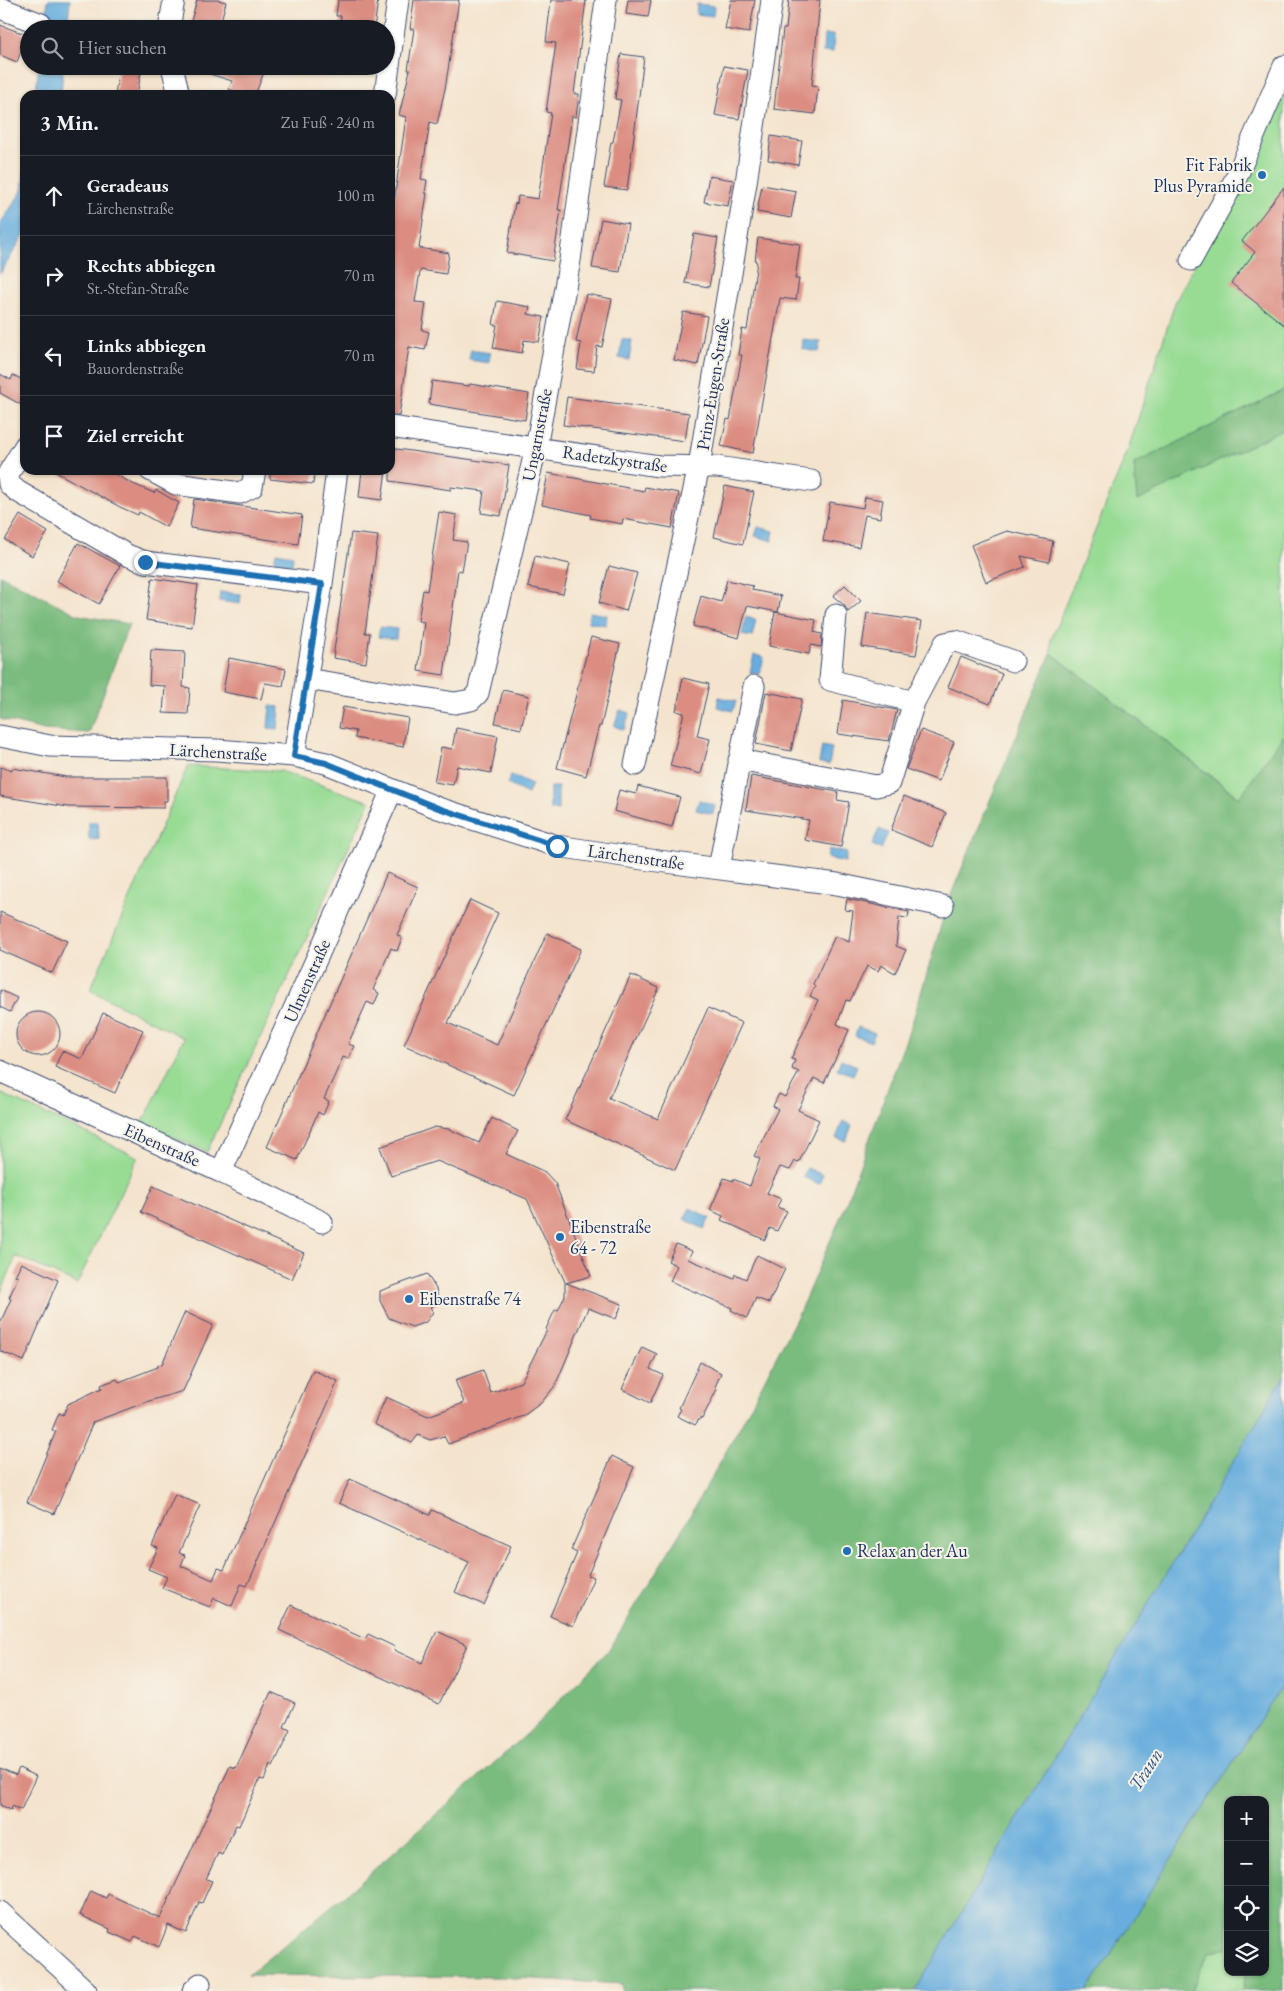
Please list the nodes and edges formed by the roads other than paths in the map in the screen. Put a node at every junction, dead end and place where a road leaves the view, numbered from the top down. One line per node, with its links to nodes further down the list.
1 (174, 0): 7 (street)
2 (398, 0): 8 (street)
3 (606, 0): 16 (street, Ungarnstraße)
4 (772, 0): 18 (street, Prinz-Eugen-Straße)
5 (0, 8): 6 (street)
6 (31, 20)
7 (171, 20)
8 (395, 22)
9 (1284, 66): 14 (street)
10 (174, 75): 12 (street)
11 (388, 75): 13 (street)
12 (178, 90)
13 (386, 90)
14 (1191, 260)
15 (395, 428): 16 (street, Radetzkystraße)
16 (536, 448): 18 (street, Radetzkystraße); 26 (street, Ungarnstraße)
17 (20, 454): 23 (street)
18 (699, 466): 22 (street, Radetzkystraße); 32 (street, Prinz-Eugen-Straße)
19 (159, 475): 20 (street)
20 (254, 475)
21 (336, 475): 23 (street)
22 (811, 481)
23 (322, 584): 26 (street)
24 (836, 615): 28 (street)
25 (1013, 661): 28 (street)
26 (306, 680): 30 (street)
27 (754, 686): 31 (street)
28 (914, 702): 31 (street)
29 (0, 736): 30 (street, Lärchenstraße)
30 (294, 756): 33 (street, Lärchenstraße)
31 (739, 760): 34 (street)
32 (635, 765)
33 (392, 790): 34 (street, Lärchenstraße); 37 (street, Ulmenstraße)
34 (719, 868): 35 (street, Lärchenstraße)
35 (943, 906)
36 (0, 1071): 37 (street, Eibenstraße)
37 (221, 1172): 38 (street, Eibenstraße)
38 (322, 1222)
39 (0, 1912): 40 (street)
40 (86, 1991)

